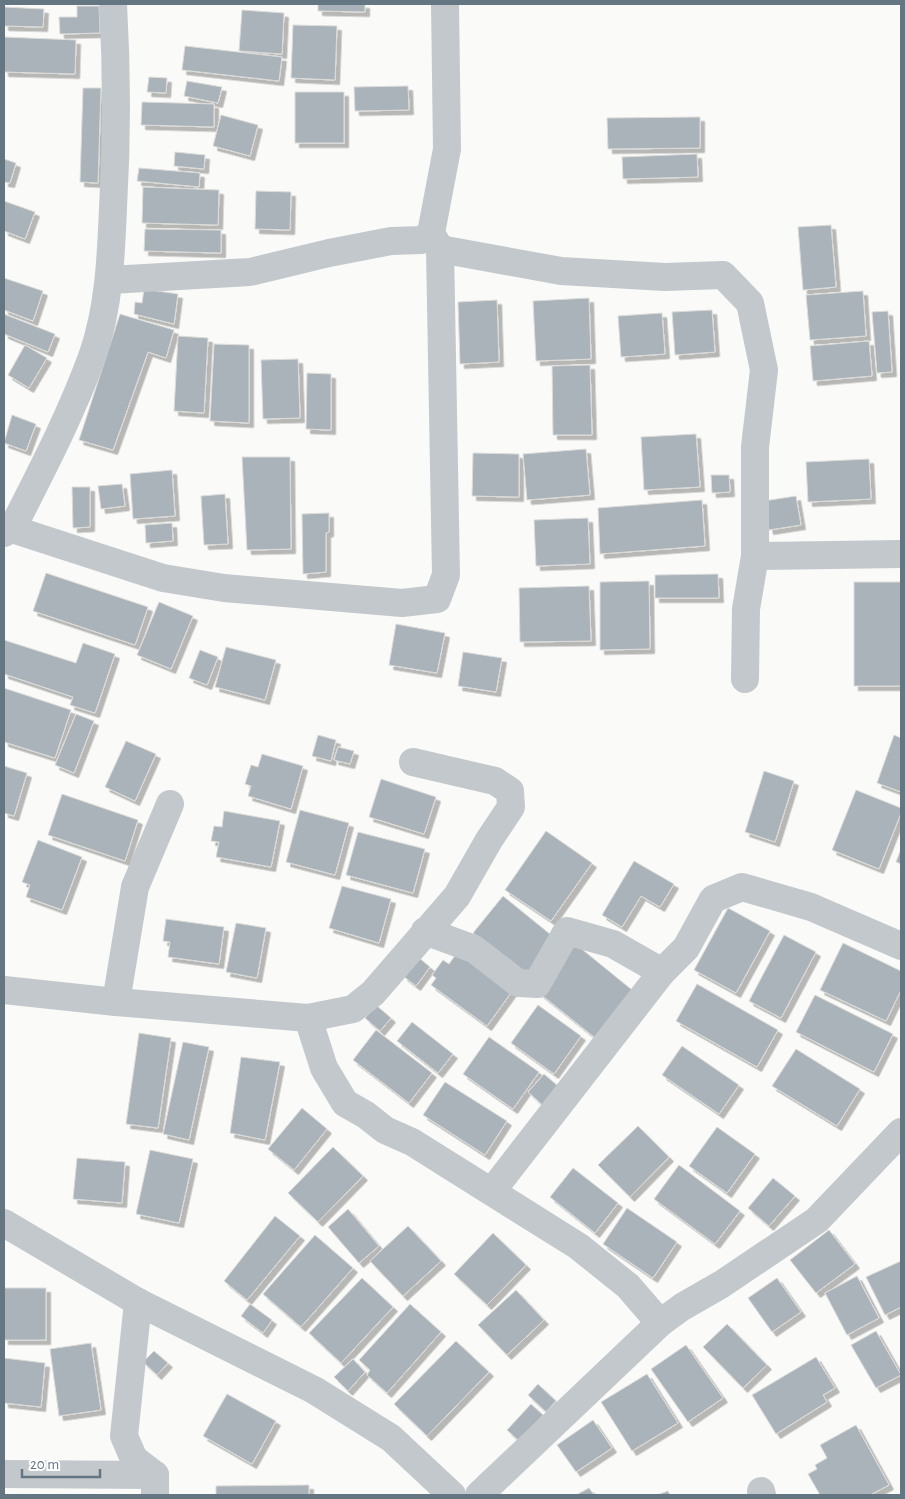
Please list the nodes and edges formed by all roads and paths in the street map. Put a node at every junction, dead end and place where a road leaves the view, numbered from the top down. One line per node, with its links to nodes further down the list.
1 (113, 4): 4 (street)
2 (445, 4): 3 (street)
3 (436, 241): 4 (street); 5 (street); 7 (street)
4 (110, 280): 5 (street)
5 (8, 531)
6 (901, 554): 7 (street)
7 (755, 556): 8 (street)
8 (745, 679)
9 (413, 762): 11 (street)
10 (170, 804): 15 (street)
11 (425, 931): 13 (street); 16 (street)
12 (901, 946): 13 (street)
13 (662, 972): 18 (street)
14 (4, 990): 15 (street)
15 (116, 1002): 16 (street)
16 (308, 1018): 18 (street)
17 (901, 1132): 21 (street)
18 (492, 1191): 21 (street)
19 (4, 1223): 20 (street)
20 (138, 1302): 23 (street); 24 (street)
21 (660, 1323): 25 (street)
22 (4, 1474): 23 (street)
23 (155, 1485)
24 (452, 1495)
25 (479, 1495)

